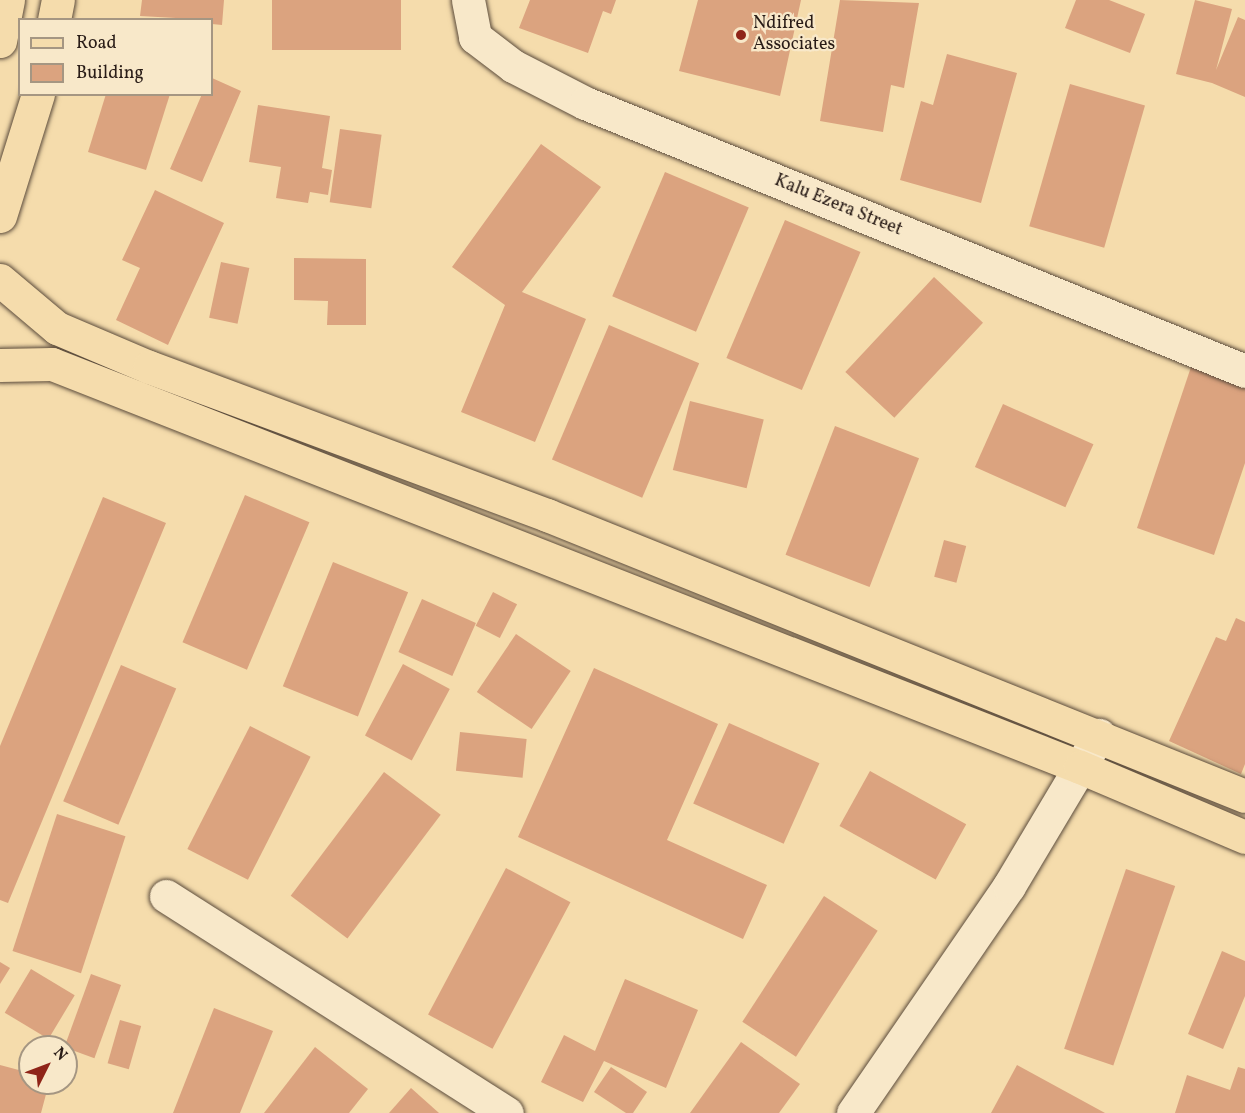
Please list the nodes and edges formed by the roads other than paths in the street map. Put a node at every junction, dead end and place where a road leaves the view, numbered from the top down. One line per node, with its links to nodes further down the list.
1 (8, 0): 5 (main road)
2 (58, 0): 4 (main road)
3 (468, 0): 10 (street, Kalu Ezera Street)
4 (54, 18)
5 (0, 41)
6 (37, 96): 7 (main road)
7 (0, 216)
8 (0, 280): 11 (main road)
9 (0, 365): 12 (main road)
10 (1245, 371)
11 (1100, 735): 12 (street); 13 (main road)
12 (1080, 767): 14 (main road); 17 (street)
13 (1245, 796)
14 (1245, 837)
15 (166, 896): 16 (street)
16 (507, 1113)
17 (853, 1113)

